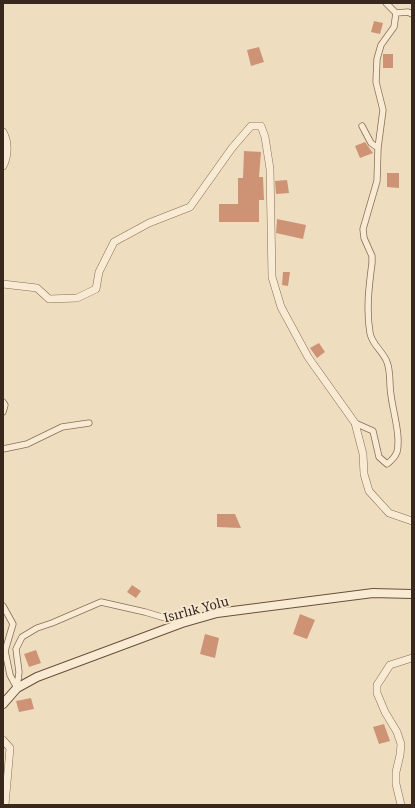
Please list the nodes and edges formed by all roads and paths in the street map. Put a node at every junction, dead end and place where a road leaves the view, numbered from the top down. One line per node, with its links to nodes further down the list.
1 (386, 3): 2 (street)
2 (396, 13): 3 (street); 6 (street)
3 (412, 14)
4 (362, 126): 6 (street)
5 (3, 132): 7 (street)
6 (378, 148): 12 (street)
7 (3, 166)
8 (3, 284): 12 (street)
9 (3, 402): 10 (street)
10 (3, 412)
11 (89, 423): 13 (street)
12 (355, 423): 14 (street)
13 (3, 449)
14 (412, 521)
15 (412, 594): 17 (main road, Isırlık Yolu)
16 (3, 606): 19 (street)
17 (182, 622): 19 (main road, Isırlık Yolu); 19 (street)
18 (412, 658): 23 (street)
19 (17, 688): 20 (main road, Isırlık Yolu)
20 (3, 704)
21 (3, 740): 22 (street)
22 (5, 805)
23 (400, 805)

